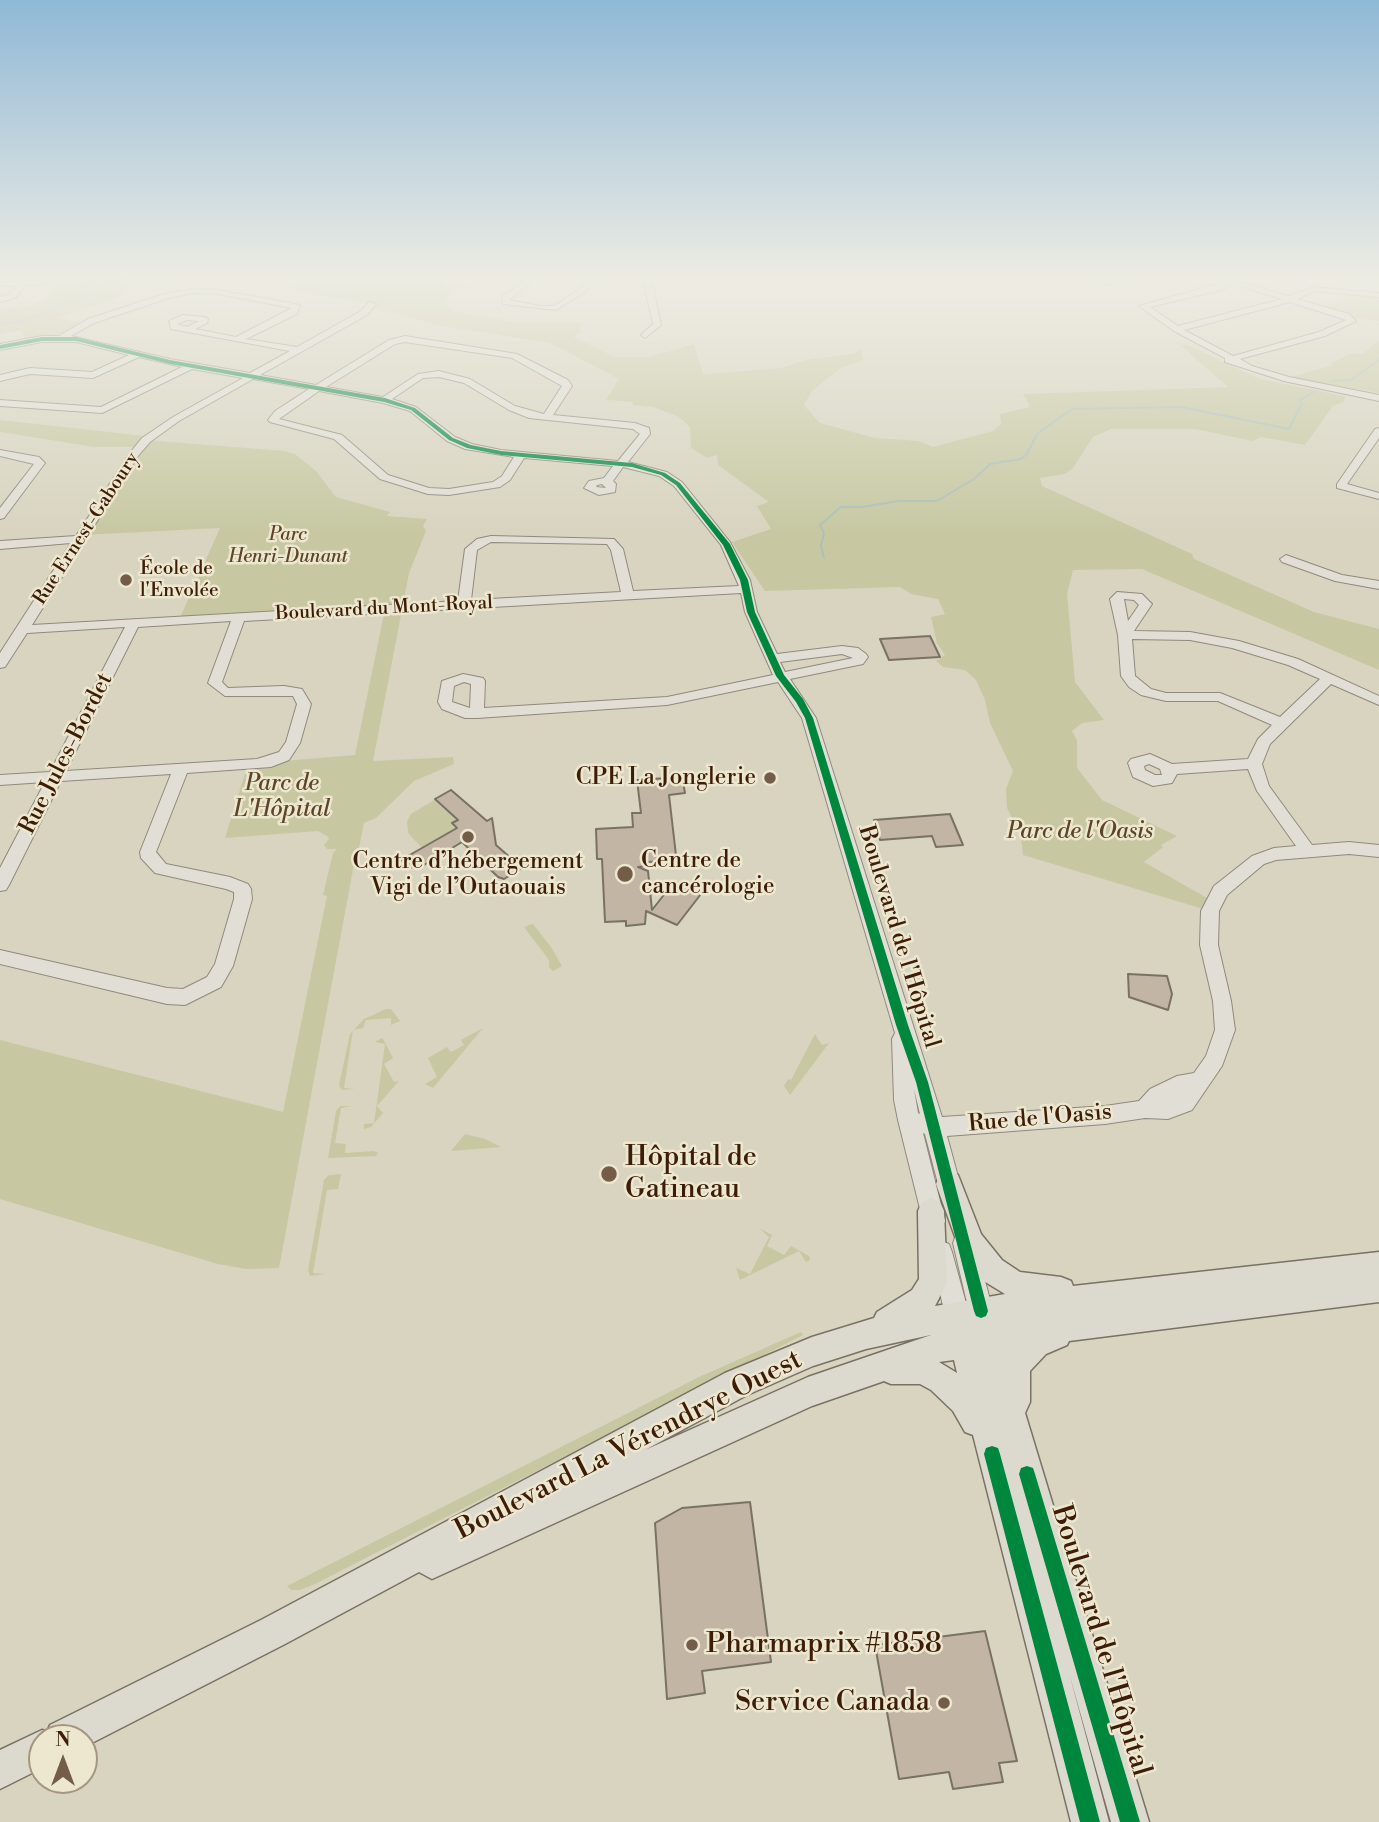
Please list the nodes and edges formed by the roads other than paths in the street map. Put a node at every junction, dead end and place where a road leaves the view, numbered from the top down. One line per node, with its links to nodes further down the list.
1 (117, 364): 9 (street)
2 (181, 364): 7 (street, Boulevard de l'Hôpital)
3 (272, 364): 8 (street, Rue Ernest-Gaboury)
4 (357, 364): 10 (street)
5 (530, 364): 14 (street)
6 (1240, 364): 11 (street)
7 (190, 366): 8 (street, Boulevard de l'Hôpital); 13 (street)
8 (251, 376): 10 (street, Boulevard de l'Hôpital); 22 (street, Rue Ernest-Gaboury)
9 (0, 379)
10 (318, 388): 12 (street, Boulevard de l'Hôpital); 17 (street)
11 (1379, 398)
12 (385, 400): 14 (street); 17 (street, Boulevard de l'Hôpital)
13 (0, 403)
14 (546, 418): 18 (street)
15 (1379, 430): 20 (street)
16 (0, 453): 21 (street)
17 (521, 455): 18 (street, Boulevard de l'Hôpital)
18 (622, 464): 19 (street); 26 (street, Boulevard de l'Hôpital)
19 (606, 482)
20 (1379, 496)
21 (0, 516)
22 (80, 539): 23 (street); 31 (street, Rue Ernest-Gaboury)
23 (0, 545)
24 (1286, 559): 25 (street)
25 (1379, 585)
26 (745, 589): 27 (street, Boulevard du Mont-Royal); 32 (street, Boulevard de l'Hôpital)
27 (628, 595): 28 (street, Boulevard du Mont-Royal); 28 (street)
28 (464, 604): 29 (street, Boulevard du Mont-Royal)
29 (239, 617): 30 (street, Boulevard du Mont-Royal); 40 (street)
30 (134, 622): 31 (street, Boulevard du Mont-Royal); 42 (street, Rue Jules-Bordet)
31 (23, 629): 33 (street, Rue Ernest-Gaboury)
32 (773, 659): 34 (street, Boulevard de l'Hôpital); 34 (street)
33 (0, 664)
34 (780, 676): 37 (street); 48 (street, Boulevard de l'Hôpital)
35 (1328, 679): 36 (street); 38 (street); 38 (street)
36 (1379, 701)
37 (477, 713)
38 (1281, 723): 39 (street)
39 (1254, 764): 41 (street); 44 (street)
40 (181, 769): 42 (street); 47 (street)
41 (1169, 769)
42 (55, 776): 43 (street); 46 (street, Rue Jules-Bordet)
43 (0, 780)
44 (1307, 850): 45 (street, Rue de l'Oasis); 49 (street, Rue de l'Oasis)
45 (1379, 851)
46 (0, 884)
47 (0, 957)
48 (902, 1025): 49 (street, Boulevard de l'Hôpital); 50 (street, Boulevard de l'Hôpital)
49 (935, 1127): 50 (street); 51 (street, Boulevard de l'Hôpital)
50 (910, 1129): 52 (street, Boulevard de l'Hôpital)
51 (950, 1184): 55 (main road); 56 (street, Boulevard de l'Hôpital)
52 (931, 1210): 56 (street, Boulevard de l'Hôpital); 57 (main road)
53 (1379, 1266): 55 (main road, Boulevard La Vérendrye Ouest)
54 (1379, 1288): 55 (main road, Boulevard La Vérendrye Ouest)
55 (1107, 1308): 56 (main road, Boulevard La Vérendrye Ouest); 60 (main road)
56 (972, 1326): 57 (main road, Boulevard La Vérendrye Ouest); 58 (main road, Boulevard La Vérendrye Ouest); 59 (main road, Boulevard de l'Hôpital); 60 (main road, Boulevard de l'Hôpital)
57 (866, 1334): 61 (main road, Boulevard La Vérendrye Ouest)
58 (843, 1378): 59 (main road); 61 (main road, Boulevard La Vérendrye Ouest)
59 (992, 1454): 65 (main road, Boulevard de l'Hôpital)
60 (1027, 1474): 66 (main road, Boulevard de l'Hôpital)
61 (273, 1632): 62 (main road, Boulevard La Vérendrye Ouest)
62 (91, 1724)
63 (28, 1755): 64 (main road)
64 (0, 1770)
65 (1090, 1822)
66 (1130, 1822)

